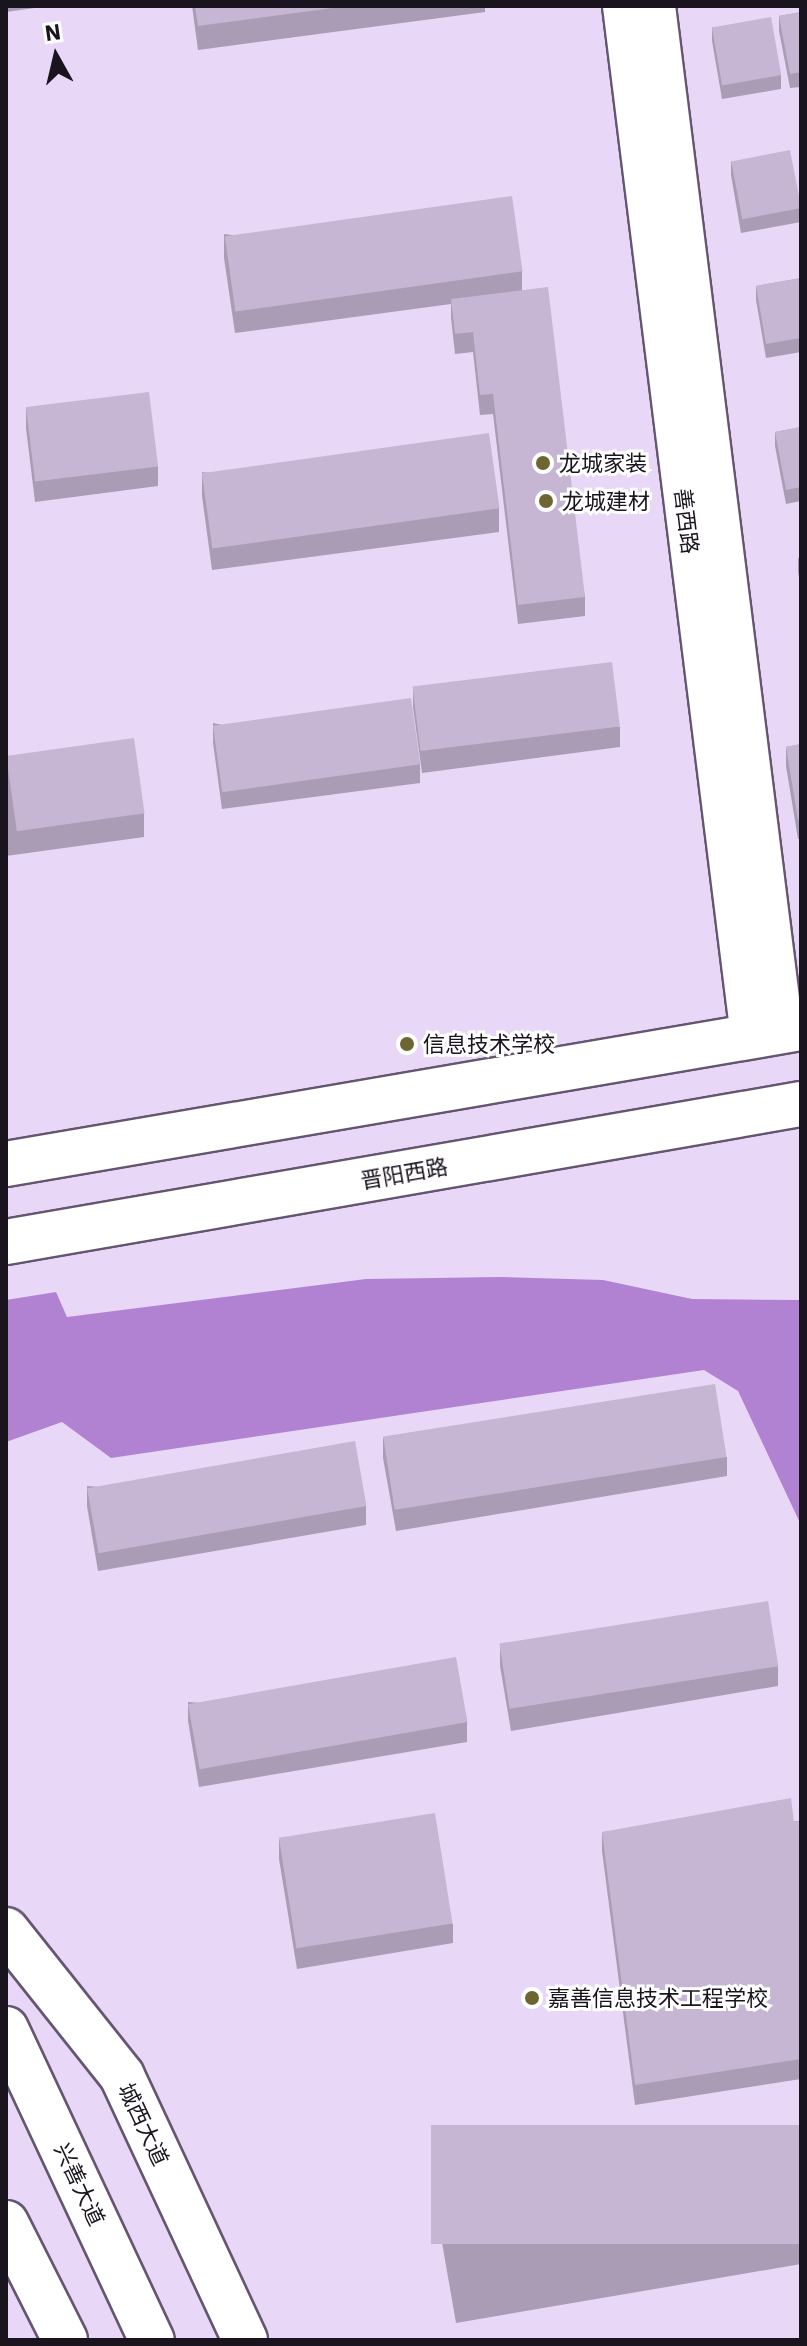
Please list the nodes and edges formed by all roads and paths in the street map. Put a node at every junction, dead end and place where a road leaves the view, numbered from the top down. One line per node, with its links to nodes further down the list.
1 (623, 6): 3 (street, 善西路)
2 (655, 6): 3 (street, 善西路)
3 (778, 1032): 5 (main road)
4 (801, 1104): 6 (main road, 晋阳西路)
5 (6, 1164)
6 (6, 1242)
7 (6, 1930): 12 (main road, 城西大道)
8 (16, 2046): 11 (main road, 兴善大道)
9 (6, 2223): 10 (main road)
10 (65, 2340)
11 (152, 2340)
12 (245, 2340)

